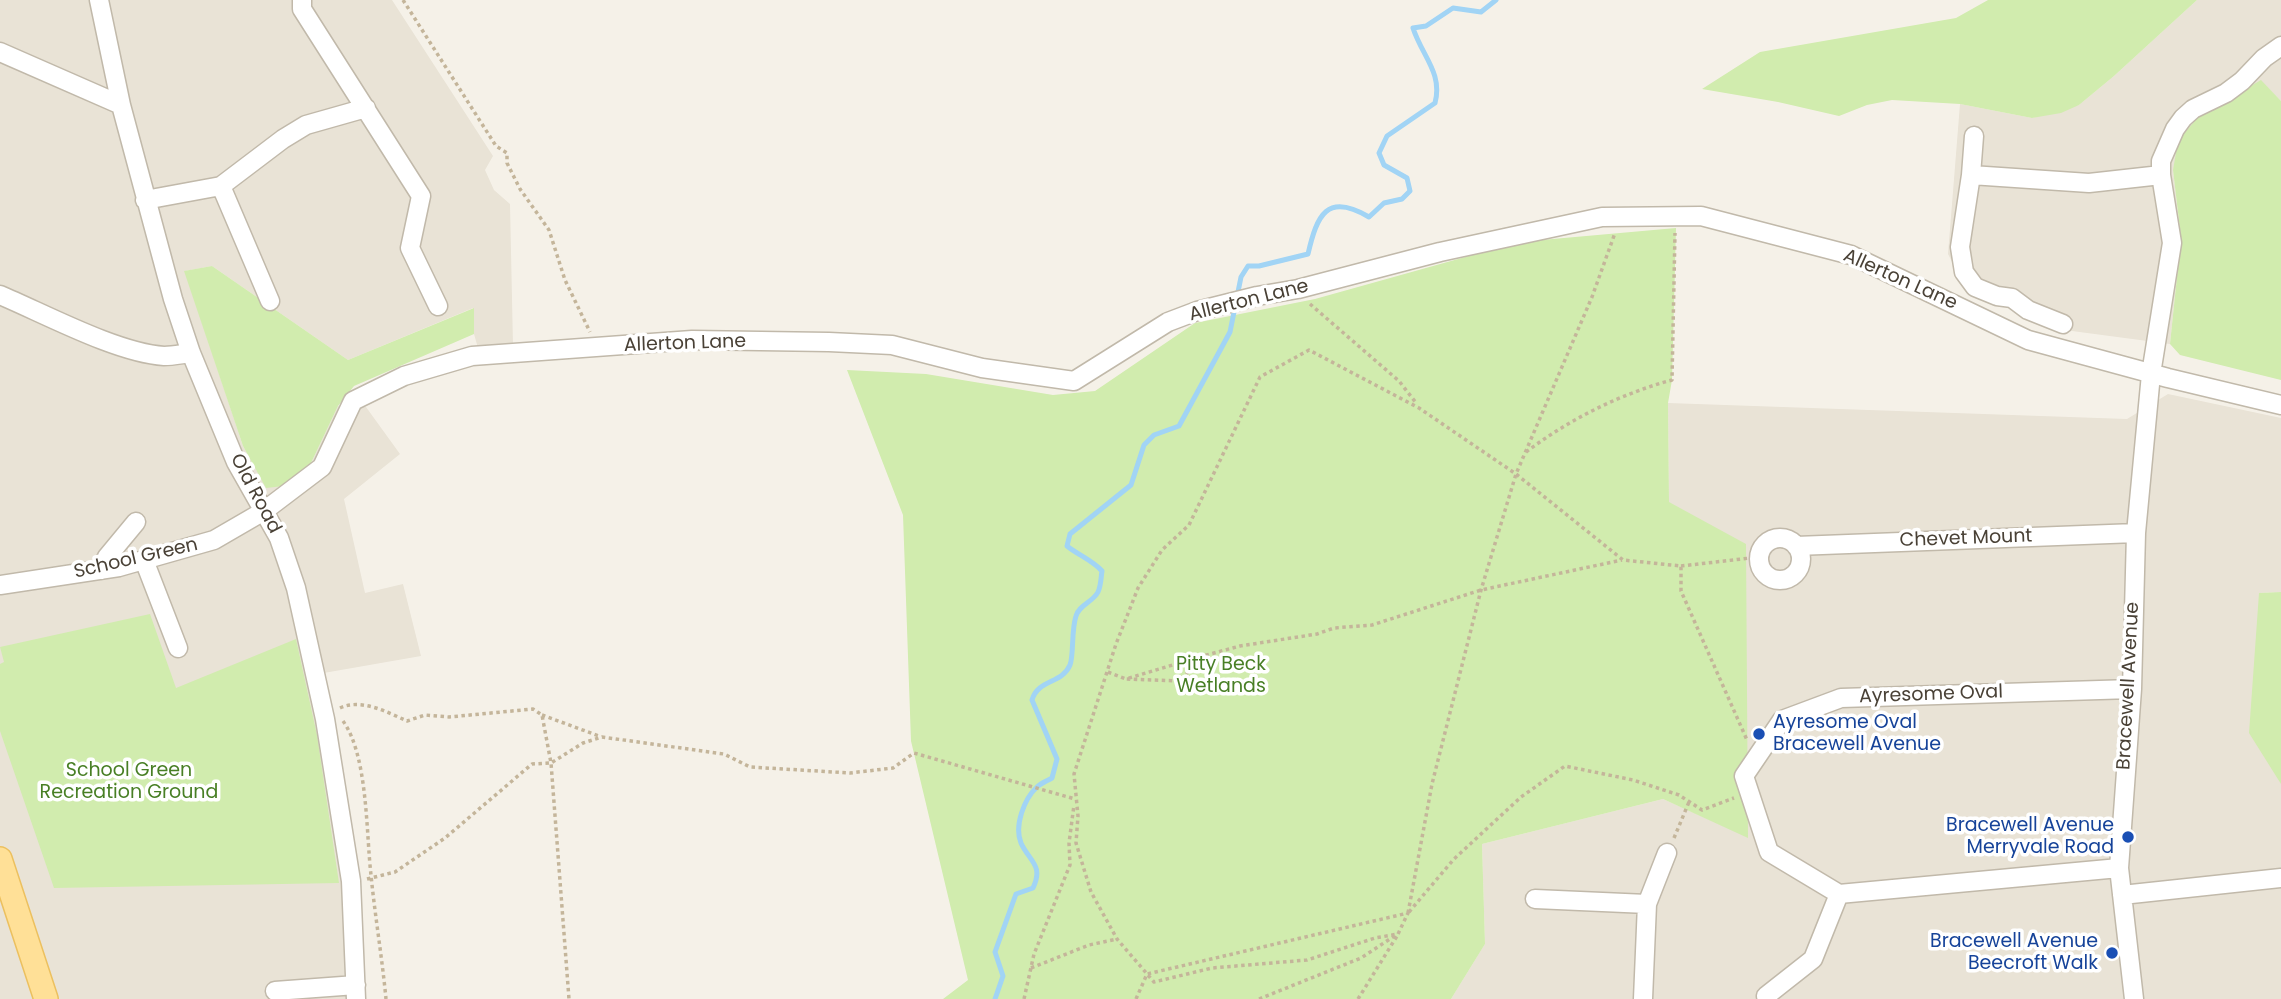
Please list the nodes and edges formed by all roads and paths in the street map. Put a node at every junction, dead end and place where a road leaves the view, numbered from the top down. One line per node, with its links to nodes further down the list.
1 (99, 0): 6 (street, Old Road)
2 (403, 0): 20 (path)
3 (302, 4): 7 (street)
4 (2281, 46): 10 (street)
5 (0, 52): 6 (street)
6 (121, 105): 12 (street, Old Road)
7 (366, 108): 11 (street); 18 (street)
8 (1974, 136): 9 (street)
9 (1971, 175): 10 (street); 19 (street)
10 (2161, 175): 22 (street, Bracewell Avenue)
11 (221, 186): 12 (street); 17 (street)
12 (145, 201): 21 (street, Old Road)
13 (1617, 217): 14 (street, Allerton Lane); 15 (street, Allerton Lane); 25 (path)
14 (1676, 217): 22 (street, Allerton Lane); 25 (path)
15 (1297, 289): 20 (street, Allerton Lane); 24 (path)
16 (0, 295): 21 (street)
17 (270, 301)
18 (438, 306)
19 (2063, 324)
20 (596, 347): 27 (street, Allerton Lane)
21 (191, 353): 27 (street, Old Road)
22 (2151, 373): 23 (street, Allerton Lane); 29 (street, Bracewell Avenue)
23 (2281, 405)
24 (1419, 408): 26 (path); 40 (path)
25 (1526, 452): 26 (path)
26 (1516, 474): 33 (path); 37 (path)
27 (264, 511): 32 (street, School Green); 57 (street, Old Road)
28 (136, 522): 35 (street)
29 (2136, 533): 30 (street, Chevet Mount); 42 (street, Bracewell Avenue)
30 (1796, 546): 31 (street); 31 (street)
31 (1759, 557): 34 (path)
32 (144, 560): 35 (street, School Green); 38 (street)
33 (1623, 560): 34 (path); 37 (path)
34 (1681, 566): 47 (path)
35 (101, 570): 36 (street, School Green)
36 (0, 585)
37 (1481, 590): 39 (path); 62 (path)
38 (178, 648)
39 (1199, 657): 41 (path); 41 (path)
40 (1107, 672): 41 (path); 50 (path)
41 (1126, 679)
42 (2132, 689): 47 (street, Ayresome Oval); 54 (street, Bracewell Avenue)
43 (330, 713): 44 (path)
44 (542, 715): 46 (path); 48 (path)
45 (337, 717): 55 (path)
46 (602, 737): 48 (path); 50 (path)
47 (1755, 759): 49 (street, Ayresome Oval)
48 (551, 762): 55 (path); 72 (path)
49 (1749, 792): 51 (path); 58 (street, Ayresome Oval)
50 (1075, 799): 64 (path); 65 (path)
51 (1689, 802): 52 (path); 62 (path)
52 (1667, 853): 61 (street)
53 (0, 859): 70 (main road)
54 (2119, 868): 58 (street); 59 (street, Bracewell Avenue)
55 (371, 878): 57 (path); 71 (path)
56 (2281, 878): 59 (street)
57 (351, 881): 68 (street, Old Road)
58 (1839, 894): 69 (street)
59 (2122, 895): 78 (street, Bracewell Avenue)
60 (1535, 899): 61 (street)
61 (1647, 904): 77 (street)
62 (1408, 914): 63 (path); 66 (path)
63 (1398, 934): 66 (path); 75 (path); 76 (path)
64 (1117, 939): 65 (path); 66 (path)
65 (1031, 968): 73 (path)
66 (1147, 974): 74 (path)
67 (275, 991): 68 (street)
68 (356, 992)
69 (1766, 996)
70 (46, 999)
71 (386, 999)
72 (569, 999)
73 (1024, 999)
74 (1136, 999)
75 (1259, 999)
76 (1358, 999)
77 (1643, 999)
78 (2134, 999)

